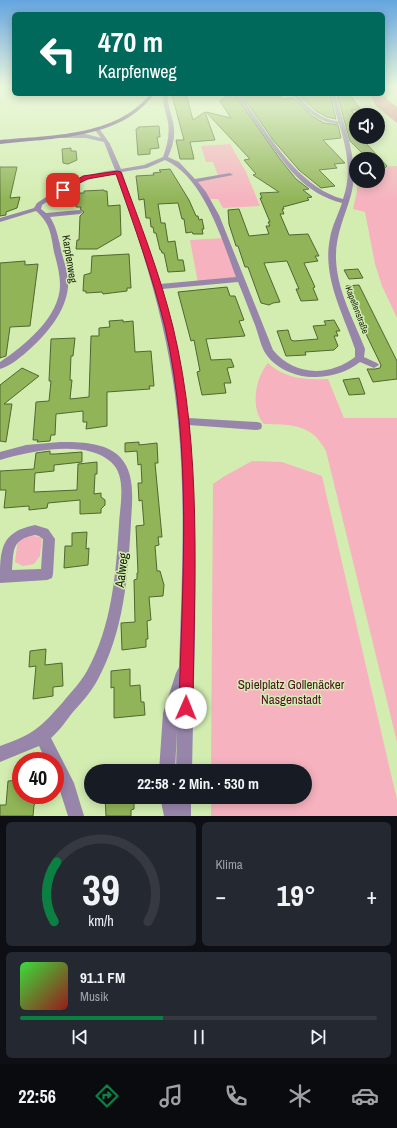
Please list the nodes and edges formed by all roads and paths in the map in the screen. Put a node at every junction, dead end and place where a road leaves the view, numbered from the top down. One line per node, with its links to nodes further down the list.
1 (111, 124): 5 (main road)
2 (171, 124): 9 (street)
3 (258, 124): 13 (street)
4 (342, 124): 13 (street, Kapellenstraße)
5 (97, 129): 6 (main road); 7 (street)
6 (51, 136): 7 (street); 8 (main road)
7 (105, 141): 10 (street)
8 (0, 142)
9 (165, 158): 10 (street); 12 (street)
10 (118, 172): 14 (street); 19 (street)
11 (230, 175): 12 (street)
12 (194, 180): 18 (street)
13 (346, 202): 20 (street, Kapellenstraße)
14 (37, 209): 16 (street, Karpfenweg); 17 (street)
15 (80, 212): 16 (street)
16 (45, 215): 22 (street, Karpfenweg)
17 (0, 220)
18 (241, 279): 19 (street); 20 (street)
19 (158, 288): 23 (street)
20 (360, 358): 21 (street)
21 (374, 365)
22 (0, 366)
23 (183, 421): 24 (street); 27 (street)
24 (258, 426)
25 (0, 456): 28 (street, Aalweg)
26 (3, 576): 26 (street)
27 (187, 661): 30 (street); 31 (street)
28 (42, 735): 29 (street, Aalweg); 34 (street)
29 (0, 754)
30 (167, 764)
31 (184, 764)
32 (169, 804): 35 (street)
33 (183, 804): 36 (street)
34 (76, 816)
35 (172, 816)
36 (183, 816)

